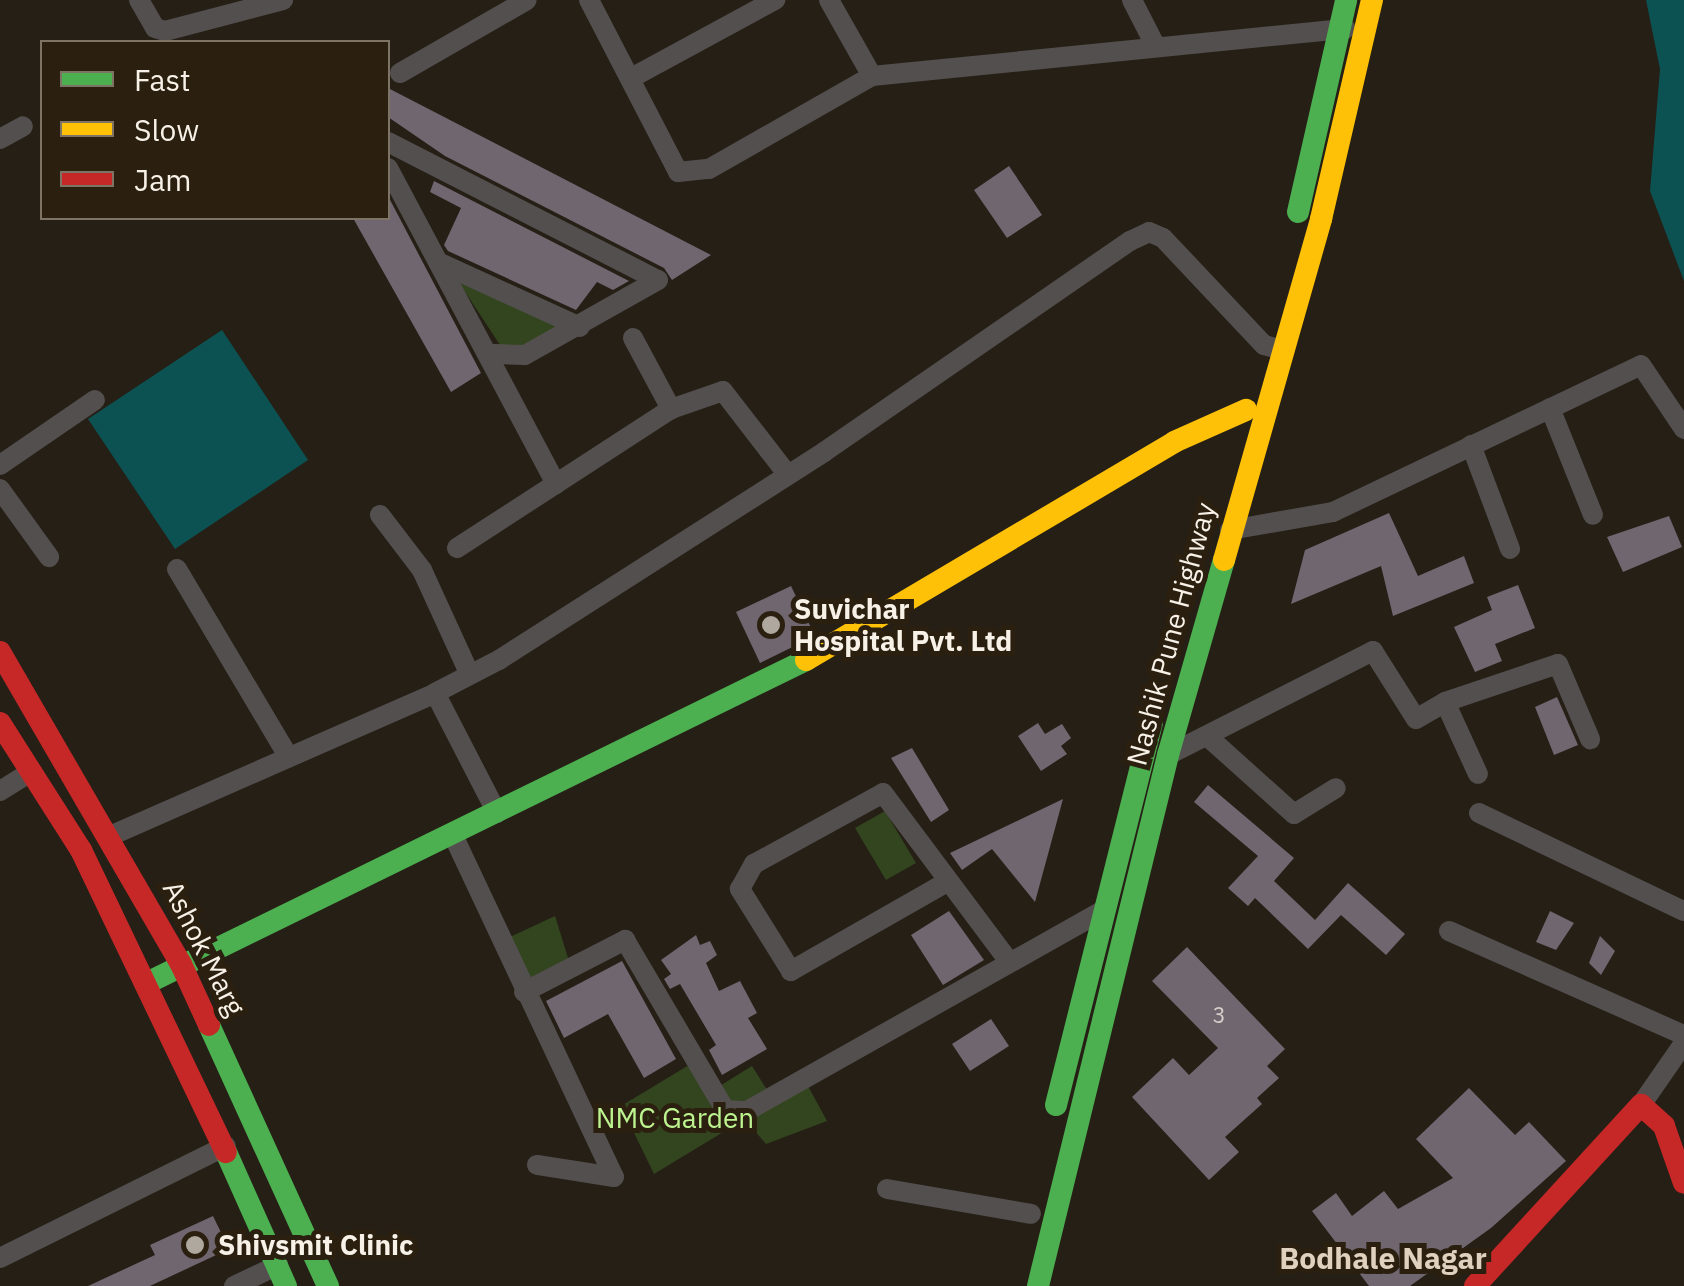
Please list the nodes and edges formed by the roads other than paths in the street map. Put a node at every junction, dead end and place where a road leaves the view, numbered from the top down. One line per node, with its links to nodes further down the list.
1 (139, 0): 2 (street)
2 (283, 0)
3 (527, 0): 13 (street)
4 (588, 0): 14 (street)
5 (775, 0): 14 (street)
6 (830, 0): 15 (street)
7 (1132, 0): 12 (street)
8 (1346, 0): 10 (main road, Nashik Pune Highway)
9 (1372, 0): 11 (main road, Nashik Pune Highway)
10 (1338, 28): 11 (street); 12 (street); 23 (main road, Nashik Pune Highway)
11 (1365, 31): 23 (main road, Nashik Pune Highway)
12 (1156, 47): 15 (street)
13 (400, 73)
14 (633, 76): 15 (street)
15 (872, 76)
16 (23, 126): 17 (street)
17 (0, 139)
18 (390, 143): 21 (street)
19 (390, 172): 20 (street)
20 (438, 262): 21 (street); 24 (street)
21 (580, 327): 24 (street)
22 (633, 338): 27 (street)
23 (1273, 348): 28 (main road, Nashik Pune Highway); 32 (street); 37 (main road, Nashik Pune Highway)
24 (487, 354): 33 (street)
25 (95, 400): 31 (street)
26 (1550, 408): 29 (street); 30 (street); 36 (street)
27 (670, 410): 32 (street); 33 (street)
28 (1246, 410): 55 (main road); 60 (main road, Nashik Pune Highway)
29 (1684, 429)
30 (1472, 444): 37 (street); 39 (street)
31 (0, 465)
32 (788, 475): 43 (street)
33 (556, 484): 38 (street)
34 (0, 489): 40 (street)
35 (380, 515): 43 (street)
36 (1593, 515)
37 (1230, 530): 50 (main road, Nashik Pune Highway)
38 (456, 548)
39 (1510, 549)
40 (49, 557)
41 (177, 569): 49 (street)
42 (0, 652): 58 (main road, Ashok Marg)
43 (470, 675): 44 (street)
44 (435, 693): 49 (street); 55 (street)
45 (1444, 702): 47 (street); 48 (street); 52 (street)
46 (0, 722): 51 (main road)
47 (1207, 736): 50 (street); 53 (street)
48 (1590, 740)
49 (288, 754): 58 (street)
50 (1168, 756): 80 (main road, Nashik Pune Highway)
51 (31, 772): 54 (street); 65 (main road)
52 (1478, 774)
53 (1336, 788)
54 (0, 792)
55 (497, 813): 57 (main road)
56 (1479, 813): 61 (street)
57 (452, 833): 64 (main road); 66 (street)
58 (110, 836): 64 (main road, Ashok Marg)
59 (947, 882): 59 (street); 63 (street)
60 (1102, 911): 63 (street); 74 (main road, Nashik Pune Highway)
61 (1684, 911)
62 (1449, 931): 67 (street)
63 (1007, 959): 66 (street)
64 (181, 964): 65 (main road); 78 (main road, Ashok Marg)
65 (150, 982): 70 (main road)
66 (524, 992): 71 (street)
67 (1684, 1034)
68 (1684, 1043): 69 (street)
69 (1640, 1104): 72 (main road); 81 (main road)
70 (226, 1146): 75 (street); 76 (main road)
71 (537, 1165)
72 (1684, 1183)
73 (886, 1188): 74 (street)
74 (1031, 1214): 79 (main road, Nashik Pune Highway)
75 (0, 1258)
76 (282, 1276): 77 (street)
77 (234, 1286)
78 (328, 1286)
79 (1014, 1286)
80 (1038, 1286)
81 (1475, 1286)

